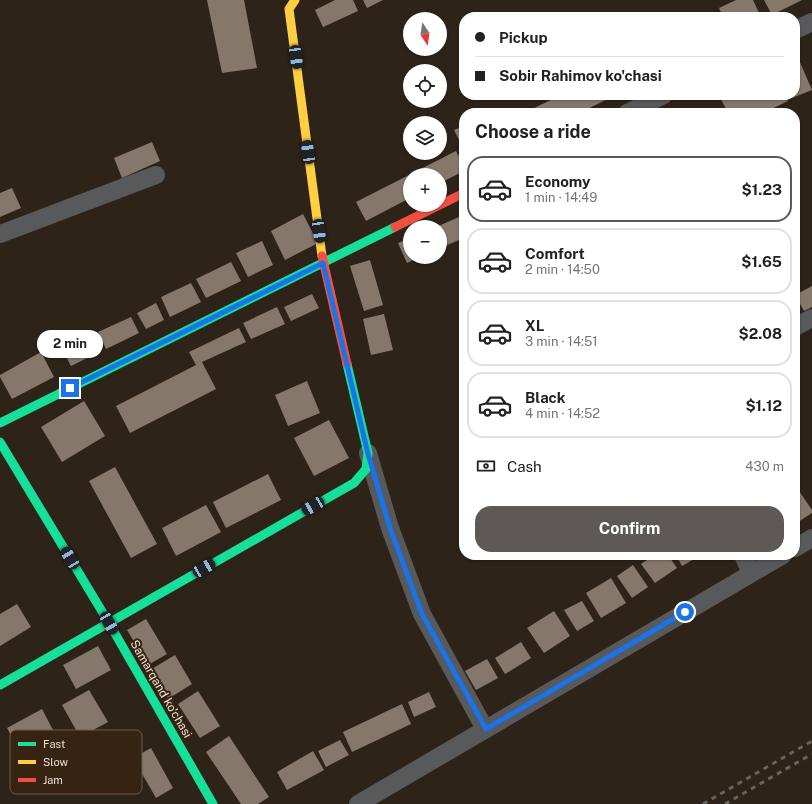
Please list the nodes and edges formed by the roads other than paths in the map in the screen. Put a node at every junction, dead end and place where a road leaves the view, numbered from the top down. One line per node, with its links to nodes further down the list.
1 (295, 0): 9 (street)
2 (812, 22): 3 (street)
3 (800, 28)
4 (654, 100): 5 (street)
5 (637, 108)
6 (156, 175): 8 (street)
7 (459, 195): 9 (street)
8 (0, 234)
9 (323, 263): 12 (street); 14 (street)
10 (812, 318): 11 (street)
11 (800, 324)
12 (0, 423)
13 (0, 442): 20 (street, Samarqand ko'chasi)
14 (368, 454): 20 (street); 22 (street)
15 (812, 538): 16 (street)
16 (800, 545)
17 (745, 560): 19 (street)
18 (774, 560): 19 (street)
19 (751, 573): 22 (street)
20 (109, 623): 21 (street); 23 (street, Samarqand ko'chasi)
21 (0, 685)
22 (486, 729): 24 (street)
23 (213, 804)
24 (358, 804)

